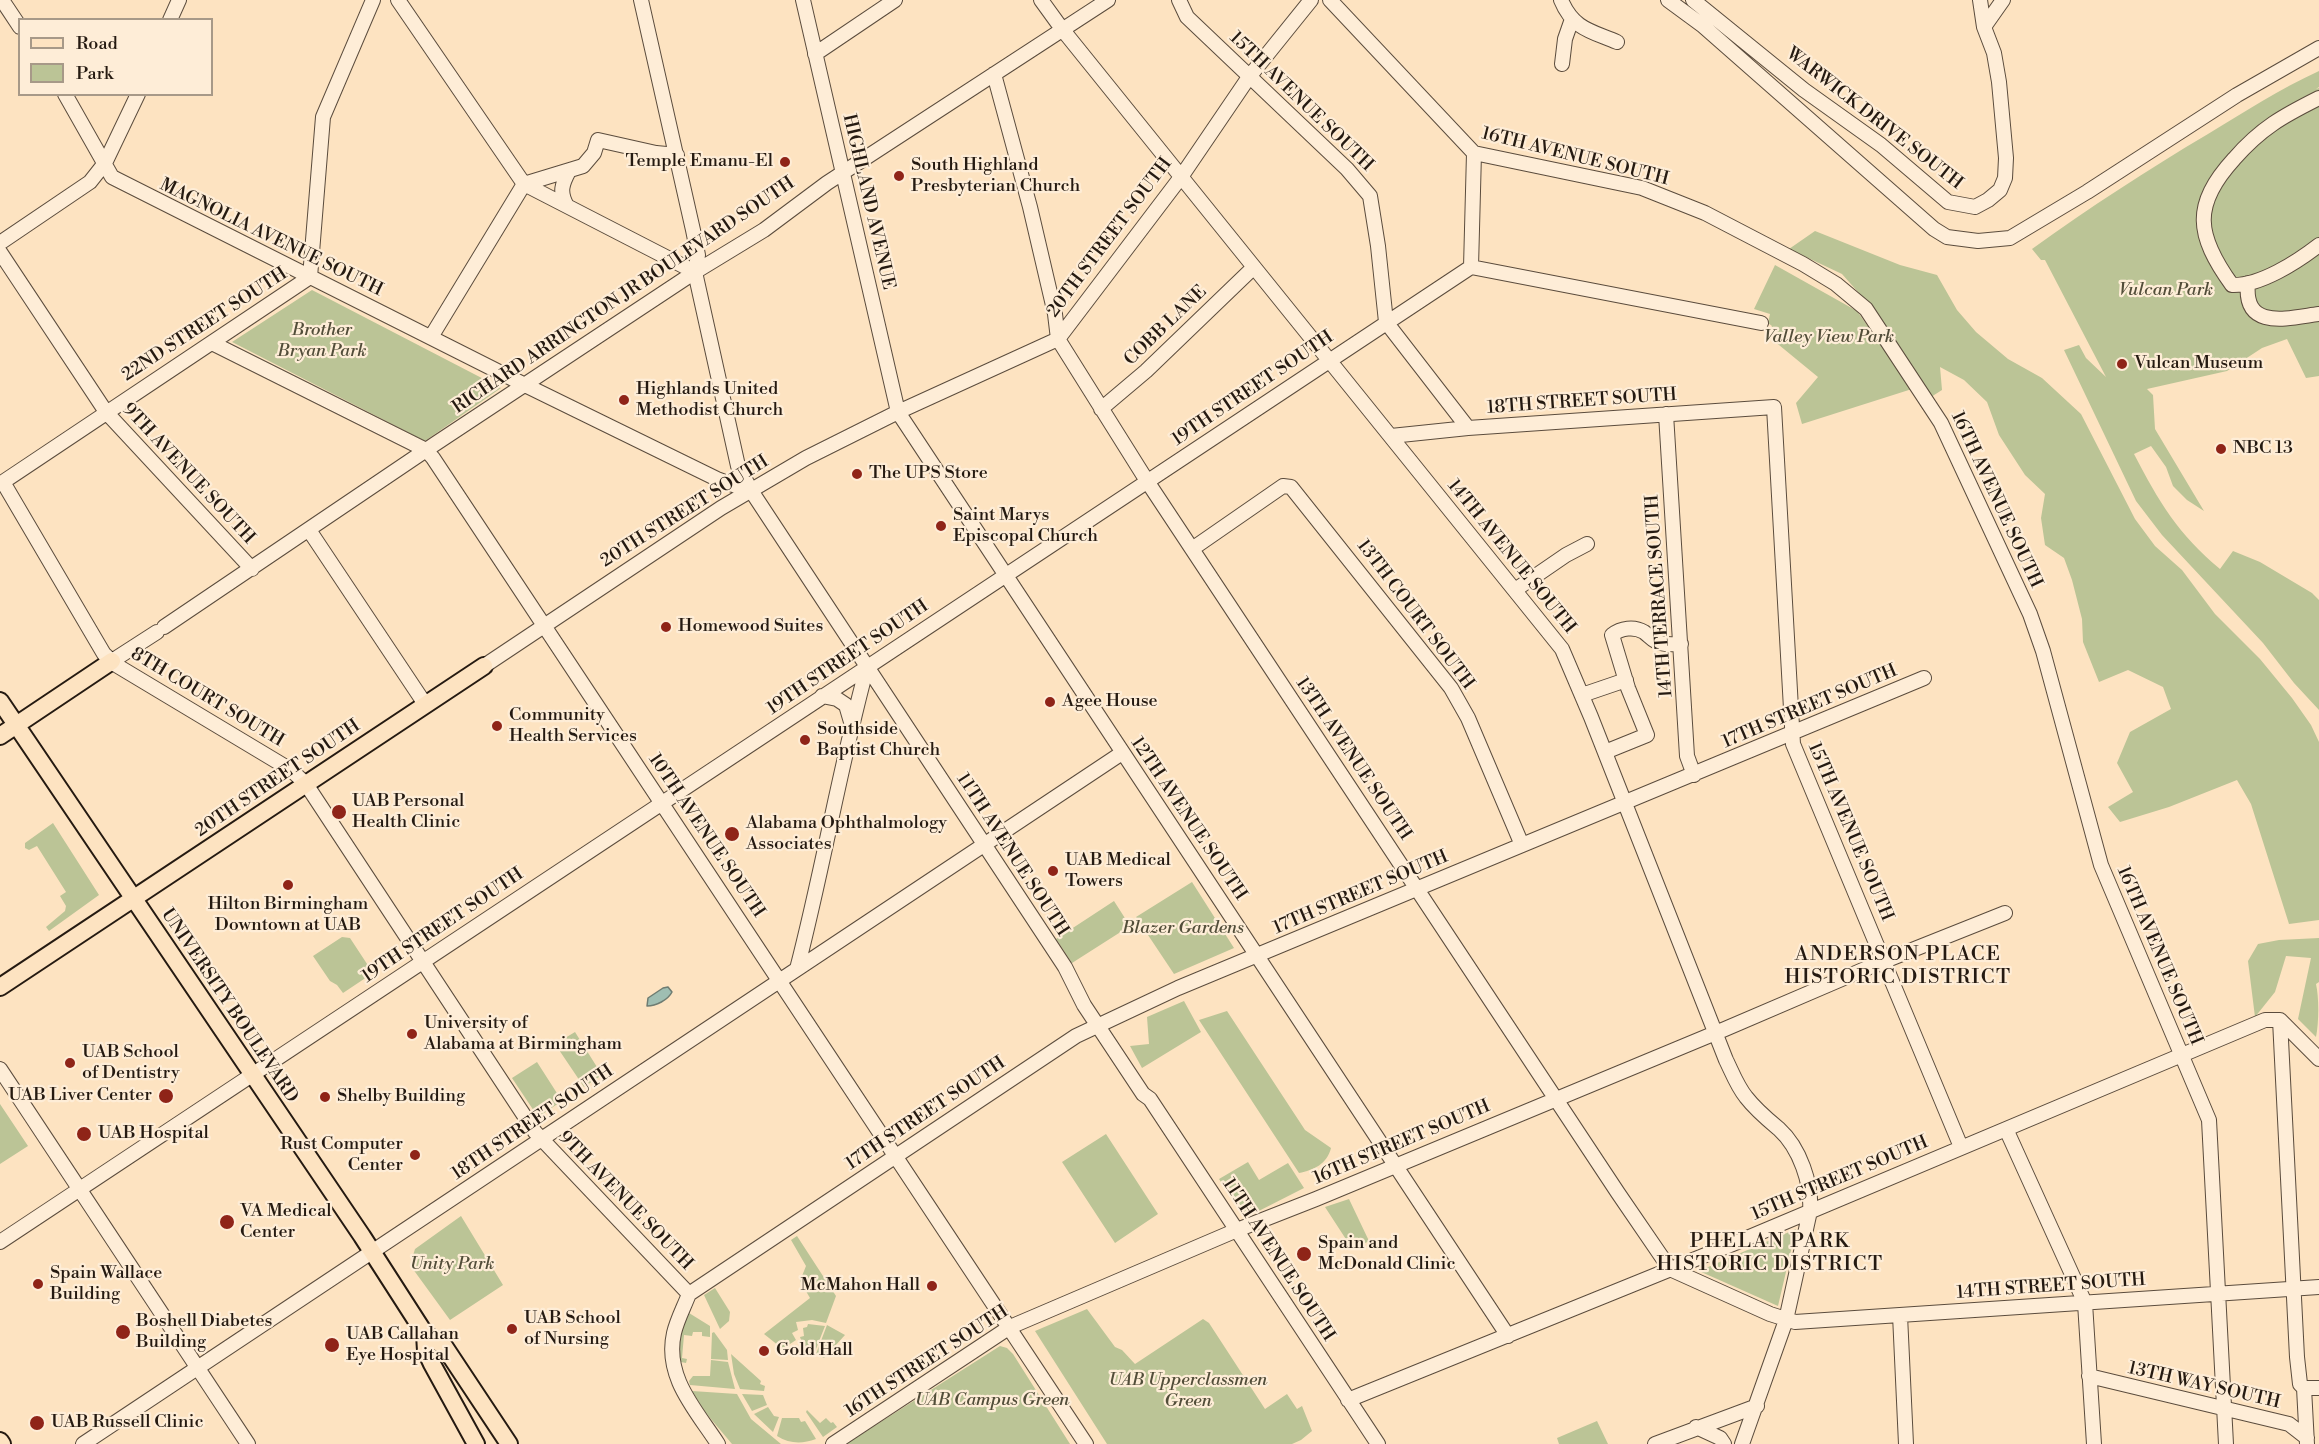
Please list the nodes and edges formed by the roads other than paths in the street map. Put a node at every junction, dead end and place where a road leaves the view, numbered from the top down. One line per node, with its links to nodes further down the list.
1 (2, 0): 23 (street)
2 (179, 0): 21 (street)
3 (373, 0): 49 (street, 22ND STREET SOUTH)
4 (398, 0): 41 (street)
5 (641, 0): 36 (street, 11TH AVENUE SOUTH)
6 (803, 0): 28 (street, HIGHLAND AVENUE)
7 (895, 0): 28 (street)
8 (1041, 0): 25 (street, 14TH AVENUE SOUTH)
9 (1108, 0): 25 (street, RICHARD ARRINGTON JR BOULEVARD SOUTH)
10 (1168, 0): 20 (street)
11 (1179, 0): 20 (street, 15TH AVENUE SOUTH)
12 (1311, 0): 31 (street, 20TH STREET SOUTH)
13 (1330, 0): 35 (street, 16TH AVENUE SOUTH)
14 (1561, 0): 22 (street)
15 (1668, 0): 27 (street)
16 (1693, 0): 24 (street, WARWICK DRIVE SOUTH)
17 (1980, 0): 24 (street, WARWICK DRIVE SOUTH)
18 (2003, 0): 24 (street)
19 (0, 11): 23 (street)
20 (1187, 17): 31 (street, 15TH AVENUE SOUTH)
21 (171, 18)
22 (1572, 19): 26 (street); 29 (street)
23 (16, 22)
24 (1984, 27)
25 (1062, 29): 30 (street, RICHARD ARRINGTON JR BOULEVARD SOUTH); 40 (street, 14TH AVENUE SOUTH)
26 (1617, 42)
27 (2319, 48)
28 (815, 54): 39 (street, HIGHLAND AVENUE)
29 (1562, 64)
30 (994, 74): 39 (street, RICHARD ARRINGTON JR BOULEVARD SOUTH); 55 (street, 13TH AVENUE SOUTH)
31 (1249, 77): 40 (street, 20TH STREET SOUTH); 52 (street, 15TH AVENUE SOUTH)
32 (66, 96): 37 (street)
33 (137, 96): 37 (street)
34 (2319, 98): 50 (street)
35 (1474, 153): 46 (street); 111 (street, 16TH AVENUE SOUTH)
36 (676, 154): 38 (street); 48 (street, 11TH AVENUE SOUTH)
37 (105, 163): 43 (street); 49 (street, MAGNOLIA AVENUE SOUTH)
38 (569, 171): 41 (street); 42 (street)
39 (843, 173): 48 (street, RICHARD ARRINGTON JR BOULEVARD SOUTH); 62 (street, HIGHLAND AVENUE)
40 (1181, 177): 47 (street, 14TH AVENUE SOUTH); 55 (street, 20TH STREET SOUTH)
41 (524, 184): 42 (street); 54 (street)
42 (567, 206): 48 (street)
43 (0, 243)
44 (2319, 245): 50 (street)
45 (0, 252): 61 (street, 9TH AVENUE SOUTH)
46 (1471, 267): 52 (street, 19TH STREET SOUTH); 53 (street)
47 (1253, 268): 57 (street, 14TH AVENUE SOUTH); 60 (street, COBB LANE)
48 (695, 272): 58 (street, RICHARD ARRINGTON JR BOULEVARD SOUTH); 69 (street, 11TH AVENUE SOUTH)
49 (310, 277): 54 (street, MAGNOLIA AVENUE SOUTH); 56 (street, 22ND STREET SOUTH)
50 (2248, 283): 51 (street)
51 (2319, 314)
52 (1386, 322): 57 (street, 19TH STREET SOUTH); 64 (street)
53 (1761, 323)
54 (431, 337): 58 (street, MAGNOLIA AVENUE SOUTH)
55 (1058, 339): 60 (street, 13TH AVENUE SOUTH); 62 (street, 20TH STREET SOUTH)
56 (212, 343): 61 (street, 22ND STREET SOUTH); 66 (street, 10TH AVENUE SOUTH)
57 (1328, 360): 65 (street, 14TH AVENUE SOUTH); 67 (street, 19TH STREET SOUTH)
58 (525, 385): 66 (street, RICHARD ARRINGTON JR BOULEVARD SOUTH); 69 (street, MAGNOLIA AVENUE SOUTH)
59 (1774, 407): 63 (street, 18TH STREET SOUTH); 89 (street, 15TH AVENUE SOUTH)
60 (1101, 409): 67 (street, 13TH AVENUE SOUTH)
61 (106, 412): 68 (street, 22ND STREET SOUTH); 73 (street, 9TH AVENUE SOUTH)
62 (898, 412): 69 (street, 20TH STREET SOUTH); 74 (street, 12TH AVENUE SOUTH)
63 (1666, 414): 64 (street, 18TH STREET SOUTH); 77 (street, 14TH TERRACE SOUTH)
64 (1468, 428): 65 (street, 18TH STREET SOUTH)
65 (1391, 436): 75 (street, 14TH AVENUE SOUTH)
66 (426, 450): 70 (street, RICHARD ARRINGTON JR BOULEVARD SOUTH); 76 (street, 10TH AVENUE SOUTH)
67 (1147, 481): 72 (street, 13TH AVENUE SOUTH); 74 (street, 19TH STREET SOUTH)
68 (2, 483): 78 (street, 8TH COURT SOUTH)
69 (752, 492): 76 (street, 20TH STREET SOUTH); 80 (street, 11TH AVENUE SOUTH)
70 (309, 530): 73 (street, RICHARD ARRINGTON JR BOULEVARD SOUTH); 86 (street)
71 (1587, 544): 75 (street)
72 (1192, 549): 98 (street, 13TH COURT SOUTH); 99 (street, 13TH AVENUE SOUTH)
73 (252, 569): 78 (street, RICHARD ARRINGTON JR BOULEVARD SOUTH)
74 (1005, 575): 80 (street, 19TH STREET SOUTH); 92 (street, 12TH AVENUE SOUTH)
75 (1515, 590): 83 (street, 14TH AVENUE SOUTH)
76 (545, 626): 79 (street, 20TH STREET SOUTH); 95 (street, 10TH AVENUE SOUTH)
77 (1681, 644): 82 (street); 93 (street, 14TH TERRACE SOUTH)
78 (112, 661): 88 (main road, RICHARD ARRINGTON JR BOULEVARD SOUTH); 94 (street, 8TH COURT SOUTH)
79 (484, 666): 86 (main road, 20TH STREET SOUTH)
80 (867, 667): 84 (street, 19TH STREET SOUTH); 87 (street); 97 (street, 11TH AVENUE SOUTH)
81 (1924, 678): 89 (street, 17TH STREET SOUTH)
82 (1626, 680): 83 (street); 91 (street)
83 (1582, 695): 91 (street, 14TH AVENUE SOUTH)
84 (822, 696): 87 (street); 95 (street, 19TH STREET SOUTH)
85 (0, 701): 88 (main road, UNIVERSITY BOULEVARD)
86 (425, 704): 94 (main road, 20TH STREET SOUTH)
87 (851, 724): 105 (street)
88 (16, 725): 90 (main road, RICHARD ARRINGTON JR BOULEVARD SOUTH); 100 (main road, UNIVERSITY BOULEVARD)
89 (1792, 734): 93 (street, 17TH STREET SOUTH); 104 (street, 15TH AVENUE SOUTH)
90 (0, 736)
91 (1605, 752): 96 (street, 14TH AVENUE SOUTH)
92 (1122, 753): 97 (street, 18TH STREET SOUTH); 102 (street, 12TH AVENUE SOUTH)
93 (1694, 775): 96 (street, 17TH STREET SOUTH)
94 (306, 784): 100 (main road, 20TH STREET SOUTH); 103 (street, 9TH AVENUE SOUTH)
95 (662, 803): 103 (street, 19TH STREET SOUTH); 106 (street, 10TH AVENUE SOUTH)
96 (1625, 803): 98 (street, 17TH STREET SOUTH); 110 (street, 14TH AVENUE SOUTH)
97 (984, 845): 105 (street, 18TH STREET SOUTH); 109 (street, 11TH AVENUE SOUTH)
98 (1522, 845): 99 (street, 17TH STREET SOUTH)
99 (1418, 889): 102 (street, 17TH STREET SOUTH); 115 (street, 13TH AVENUE SOUTH)
100 (132, 899): 107 (main road, 20TH STREET SOUTH); 114 (main road, UNIVERSITY BOULEVARD)
101 (2005, 913): 104 (street, 16TH STREET SOUTH)
102 (1257, 955): 109 (street, 17TH STREET SOUTH); 120 (street, 12TH AVENUE SOUTH)
103 (422, 962): 114 (street, 19TH STREET SOUTH); 117 (street, 9TH AVENUE SOUTH)
104 (1885, 962): 110 (street, 16TH STREET SOUTH); 118 (street, 15TH AVENUE SOUTH)
105 (797, 969): 106 (street, 18TH STREET SOUTH)
106 (779, 981): 117 (street, 18TH STREET SOUTH); 119 (street, 10TH AVENUE SOUTH)
107 (0, 987)
108 (2280, 1020): 111 (street, 15TH STREET SOUTH); 112 (street); 128 (street)
109 (1098, 1025): 119 (street, 17TH STREET SOUTH); 123 (street, 11TH AVENUE SOUTH)
110 (1716, 1033): 115 (street, 16TH STREET SOUTH); 122 (street, 14TH AVENUE SOUTH)
111 (2181, 1054): 116 (street, 15TH STREET SOUTH); 130 (street, 16TH AVENUE SOUTH)
112 (2319, 1059)
113 (0, 1069): 121 (street)
114 (252, 1075): 121 (street, 19TH STREET SOUTH); 125 (main road, UNIVERSITY BOULEVARD)
115 (1556, 1099): 120 (street, 16TH STREET SOUTH); 126 (street, 13TH AVENUE SOUTH)
116 (2006, 1129): 118 (street, 15TH STREET SOUTH); 131 (street)
117 (541, 1139): 125 (street, 18TH STREET SOUTH); 129 (street, 9TH AVENUE SOUTH)
118 (1961, 1147): 122 (street, 15TH STREET SOUTH)
119 (897, 1156): 129 (street, 17TH STREET SOUTH); 134 (street, 10TH AVENUE SOUTH)
120 (1395, 1166): 123 (street, 16TH STREET SOUTH); 136 (street, 12TH AVENUE SOUTH)
121 (79, 1190): 124 (street, 19TH STREET SOUTH); 137 (street)
122 (1810, 1211): 126 (street, 15TH STREET SOUTH); 133 (street, 14TH AVENUE SOUTH)
123 (1237, 1230): 134 (street, 16TH STREET SOUTH); 141 (street, 11TH AVENUE SOUTH)
124 (0, 1242)
125 (372, 1253): 135 (main road, UNIVERSITY BOULEVARD); 137 (street, 18TH STREET SOUTH)
126 (1670, 1269): 133 (street, 13TH AVENUE SOUTH); 136 (street, 15TH STREET SOUTH)
127 (2319, 1287): 128 (street, 14TH STREET SOUTH)
128 (2293, 1289): 130 (street, 14TH STREET SOUTH); 139 (street)
129 (689, 1294): 150 (street, 9TH AVENUE SOUTH)
130 (2218, 1294): 131 (street, 14TH STREET SOUTH); 143 (street, 16TH AVENUE SOUTH)
131 (2085, 1303): 132 (street, 14TH STREET SOUTH); 138 (street)
132 (1900, 1315): 133 (street, 14TH STREET SOUTH); 157 (street)
133 (1786, 1320): 142 (street)
134 (1010, 1327): 151 (street, 16TH STREET SOUTH); 152 (street, 10TH AVENUE SOUTH)
135 (425, 1334): 148 (main road, UNIVERSITY BOULEVARD); 149 (main road, UNIVERSITY BOULEVARD)
136 (1508, 1336): 141 (street, 15TH STREET SOUTH)
137 (197, 1368): 146 (street, 18TH STREET SOUTH); 147 (street)
138 (2090, 1376): 143 (street, 13TH WAY SOUTH); 158 (street)
139 (2304, 1388): 140 (street); 145 (street)
140 (2319, 1388)
141 (1348, 1400): 153 (street, 11TH AVENUE SOUTH)
142 (1756, 1406): 144 (street); 156 (street)
143 (2224, 1409): 145 (street, 13TH WAY SOUTH); 159 (street, 16TH AVENUE SOUTH)
144 (1696, 1427): 154 (street); 155 (street)
145 (2307, 1441)
146 (83, 1444)
147 (248, 1444)
148 (476, 1444)
149 (509, 1444)
150 (718, 1444)
151 (833, 1444)
152 (1086, 1444)
153 (1378, 1444)
154 (1655, 1444)
155 (1724, 1444)
156 (1742, 1444)
157 (1906, 1444)
158 (2094, 1444)
159 (2226, 1444)

